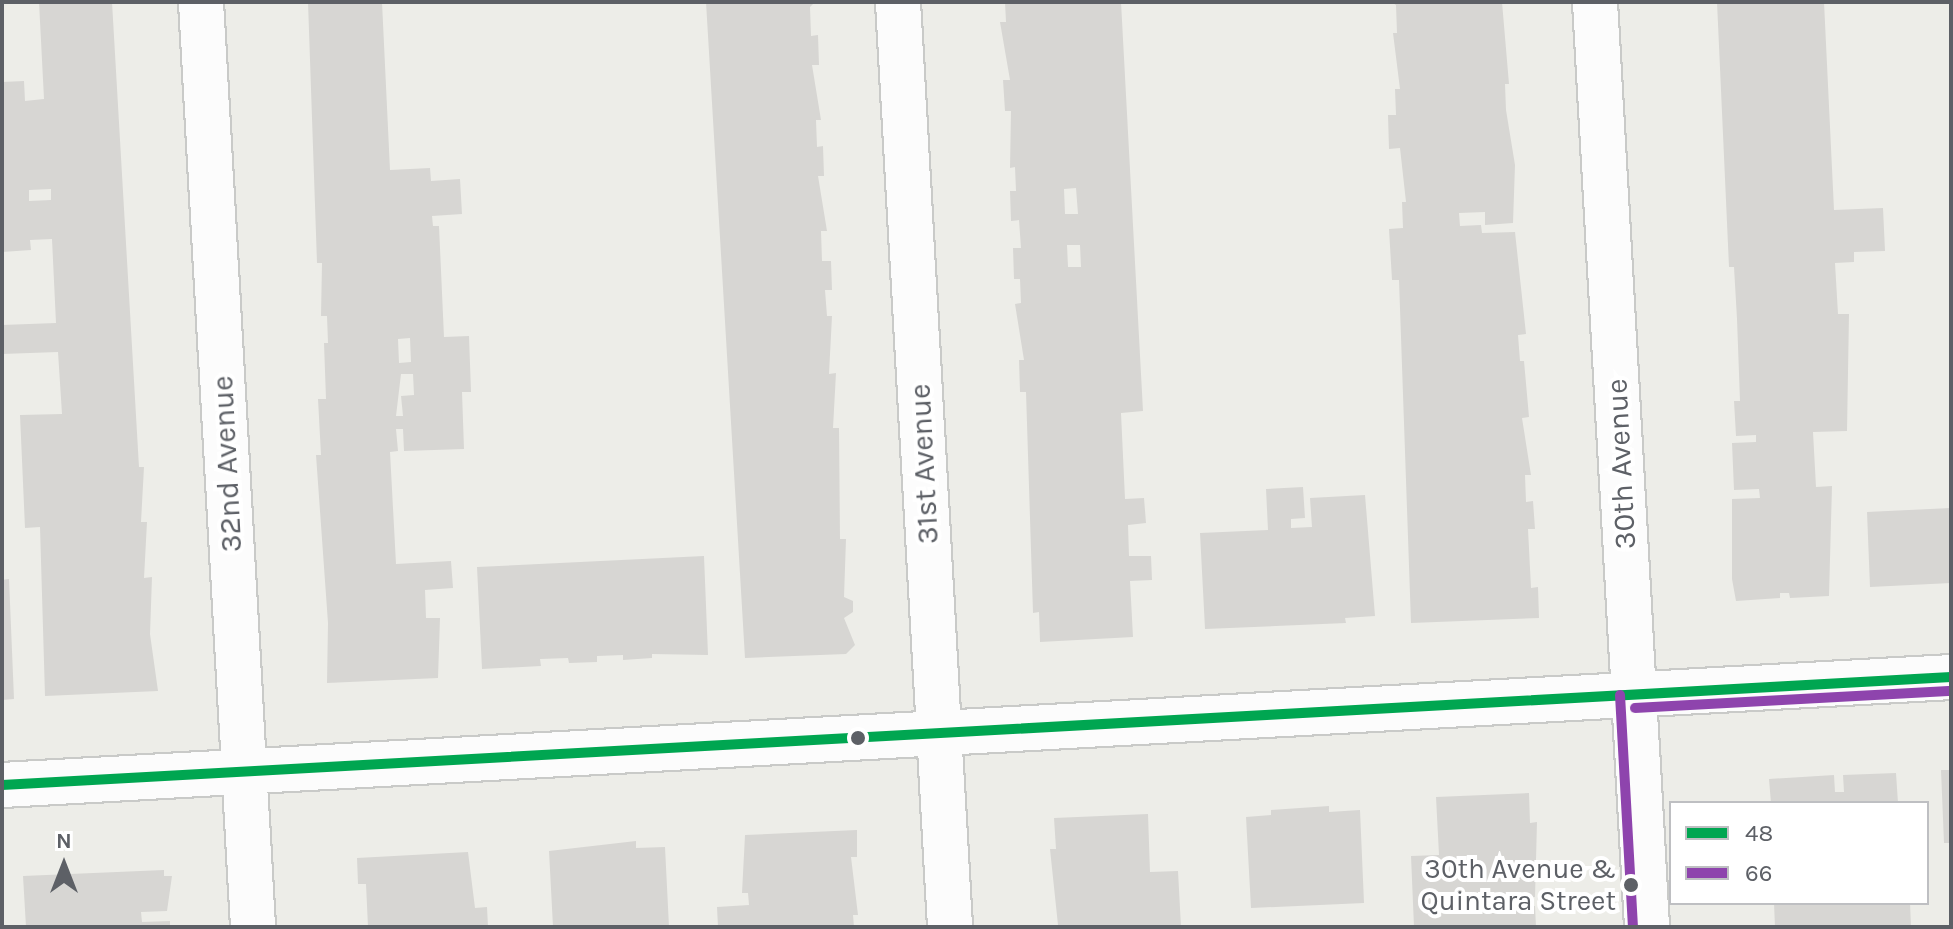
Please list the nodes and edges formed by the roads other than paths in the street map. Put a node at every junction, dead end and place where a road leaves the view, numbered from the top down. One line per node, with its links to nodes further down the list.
1 (201, 2): 7 (street, 32nd Avenue)
2 (898, 2): 6 (street, 31st Avenue)
3 (1595, 2): 5 (street, 30th Avenue)
4 (1951, 677): 5 (street)
5 (1634, 694): 6 (street); 11 (street, 30th Avenue)
6 (939, 734): 7 (street); 10 (street, 31st Avenue)
7 (244, 772): 8 (street); 9 (street, 32nd Avenue)
8 (2, 785)
9 (253, 927)
10 (950, 927)
11 (1647, 927)

